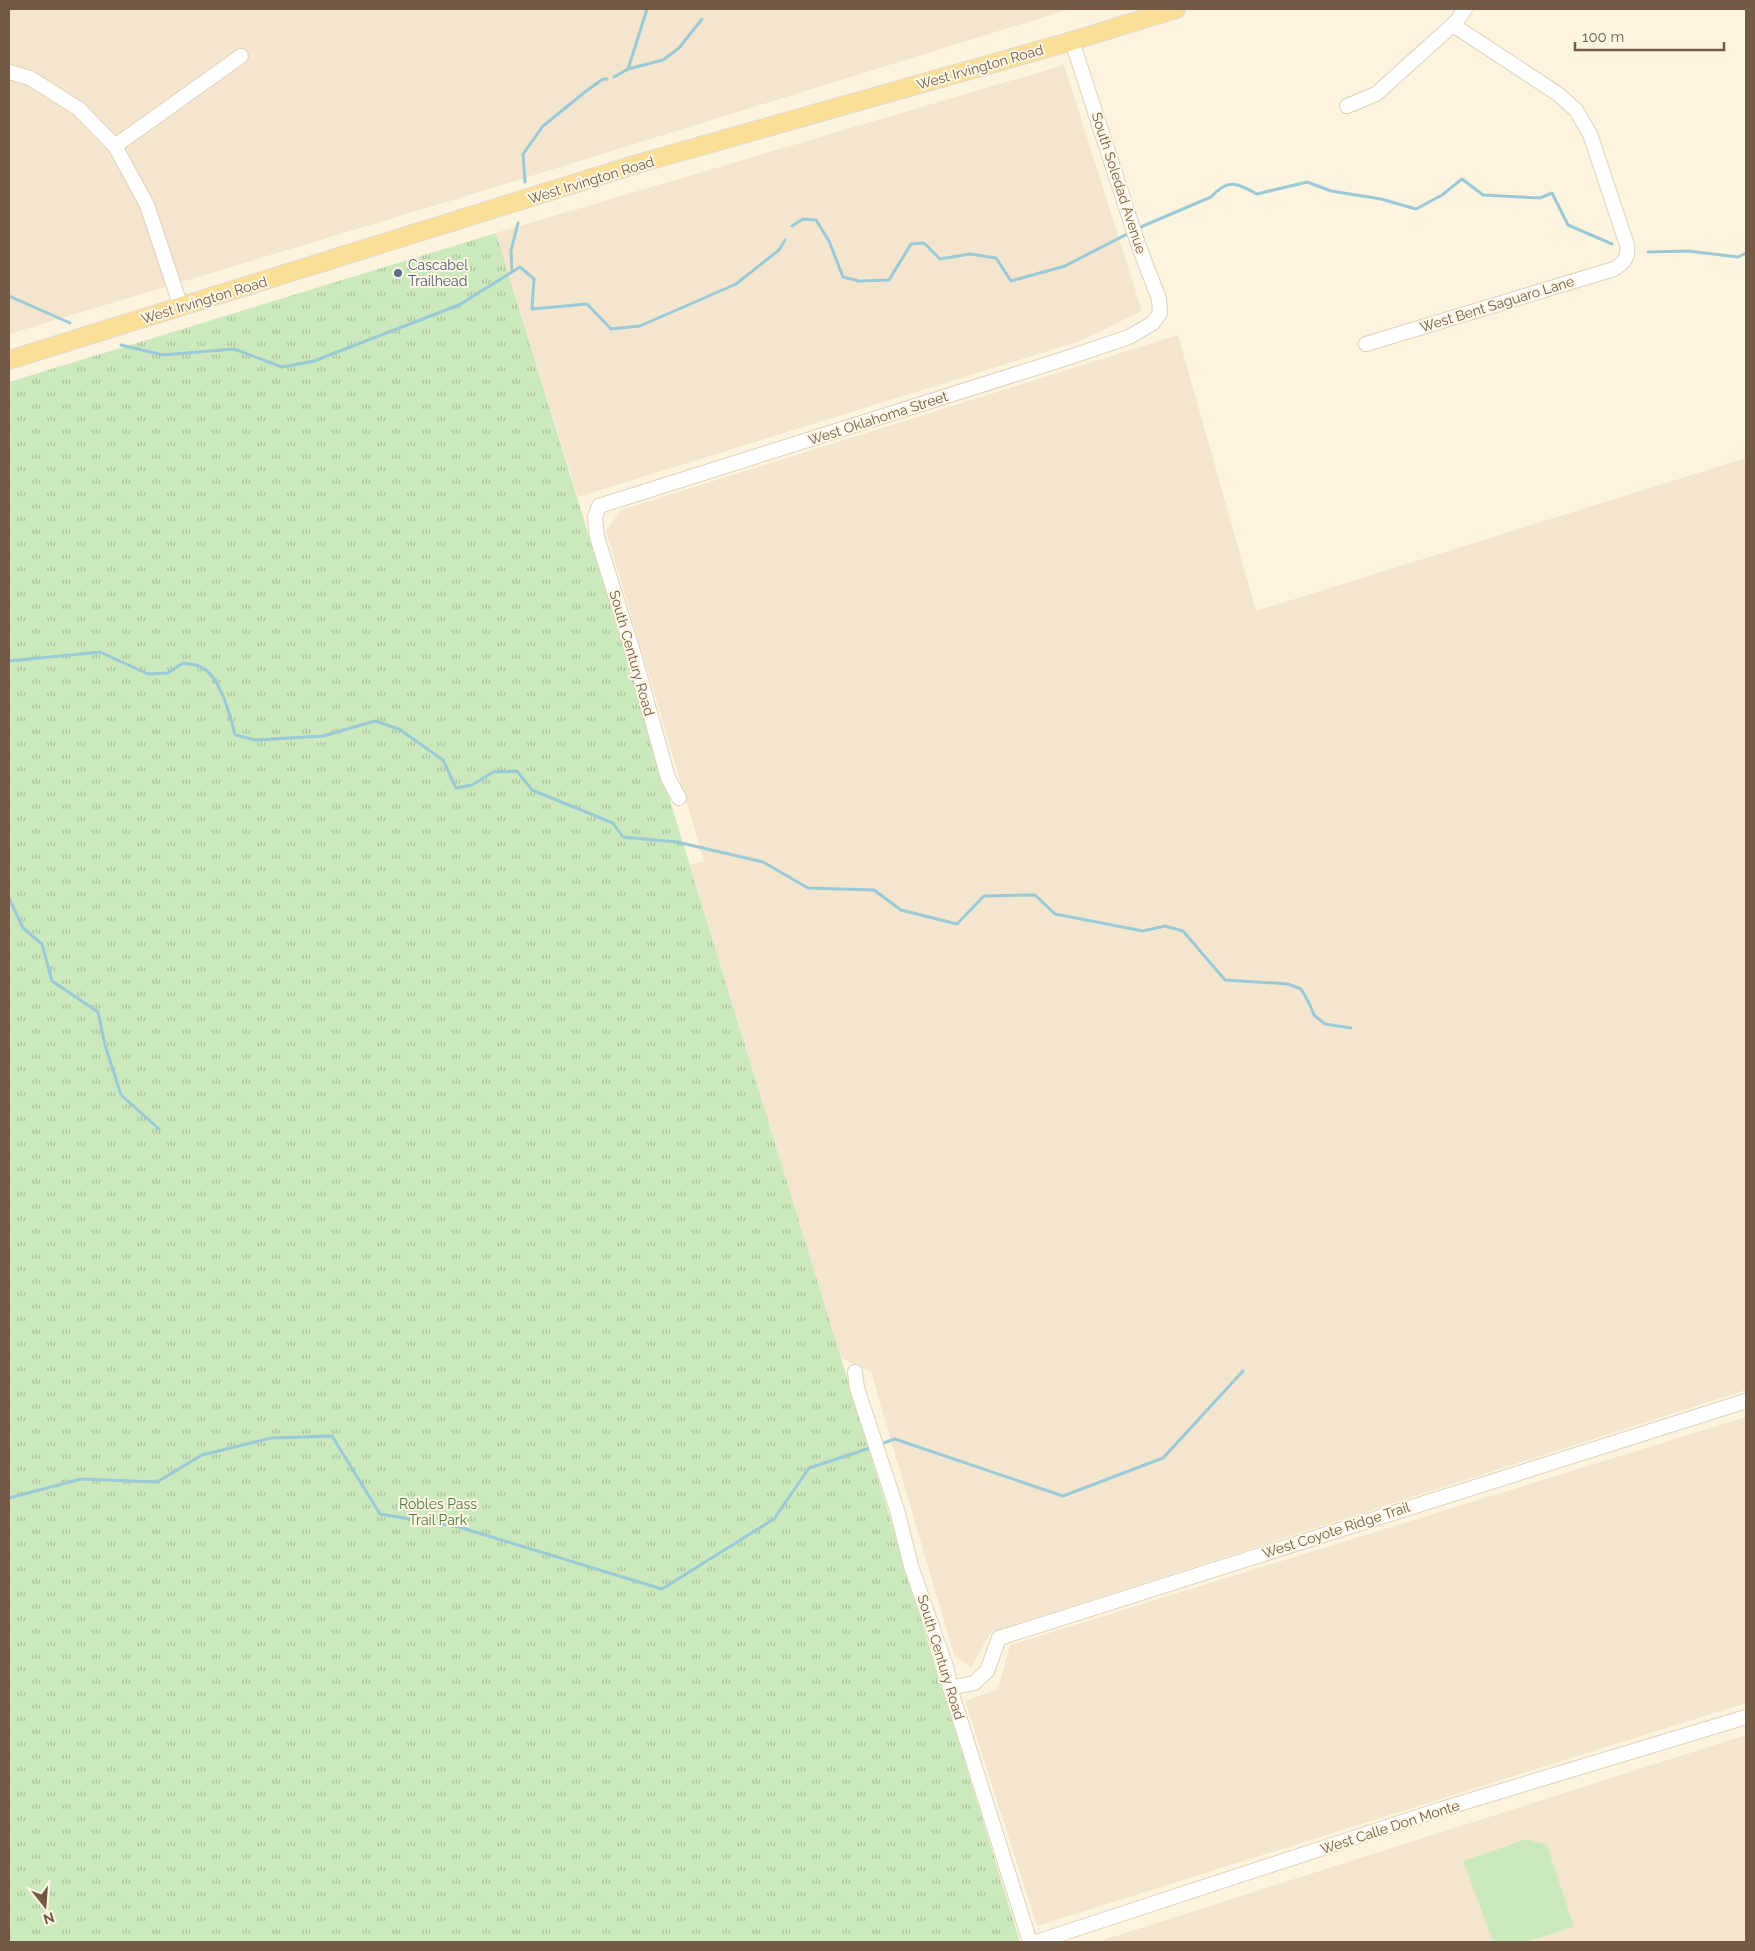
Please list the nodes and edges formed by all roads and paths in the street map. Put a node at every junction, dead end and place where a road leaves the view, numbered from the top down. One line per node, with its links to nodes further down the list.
1 (1176, 9): 4 (main road, West Irvington Road)
2 (1465, 9): 3 (street)
3 (1453, 25): 7 (street); 11 (street, West Bent Saguaro Lane)
4 (1072, 41): 9 (main road, West Irvington Road); 10 (street, South Soledad Avenue)
5 (241, 56): 8 (street)
6 (9, 72): 8 (street)
7 (1347, 106)
8 (115, 146): 9 (street)
9 (180, 307): 12 (main road, West Irvington Road)
10 (1154, 323): 13 (street, West Oklahoma Street)
11 (1366, 344)
12 (9, 360)
13 (599, 506): 14 (street, South Century Road)
14 (680, 798)
15 (855, 1372): 17 (street, South Century Road)
16 (1746, 1401): 17 (street, West Coyote Ridge Trail)
17 (950, 1688): 19 (street, South Century Road)
18 (1746, 1717): 20 (street, West Calle Don Monte)
19 (1030, 1942)
20 (1036, 1942)

